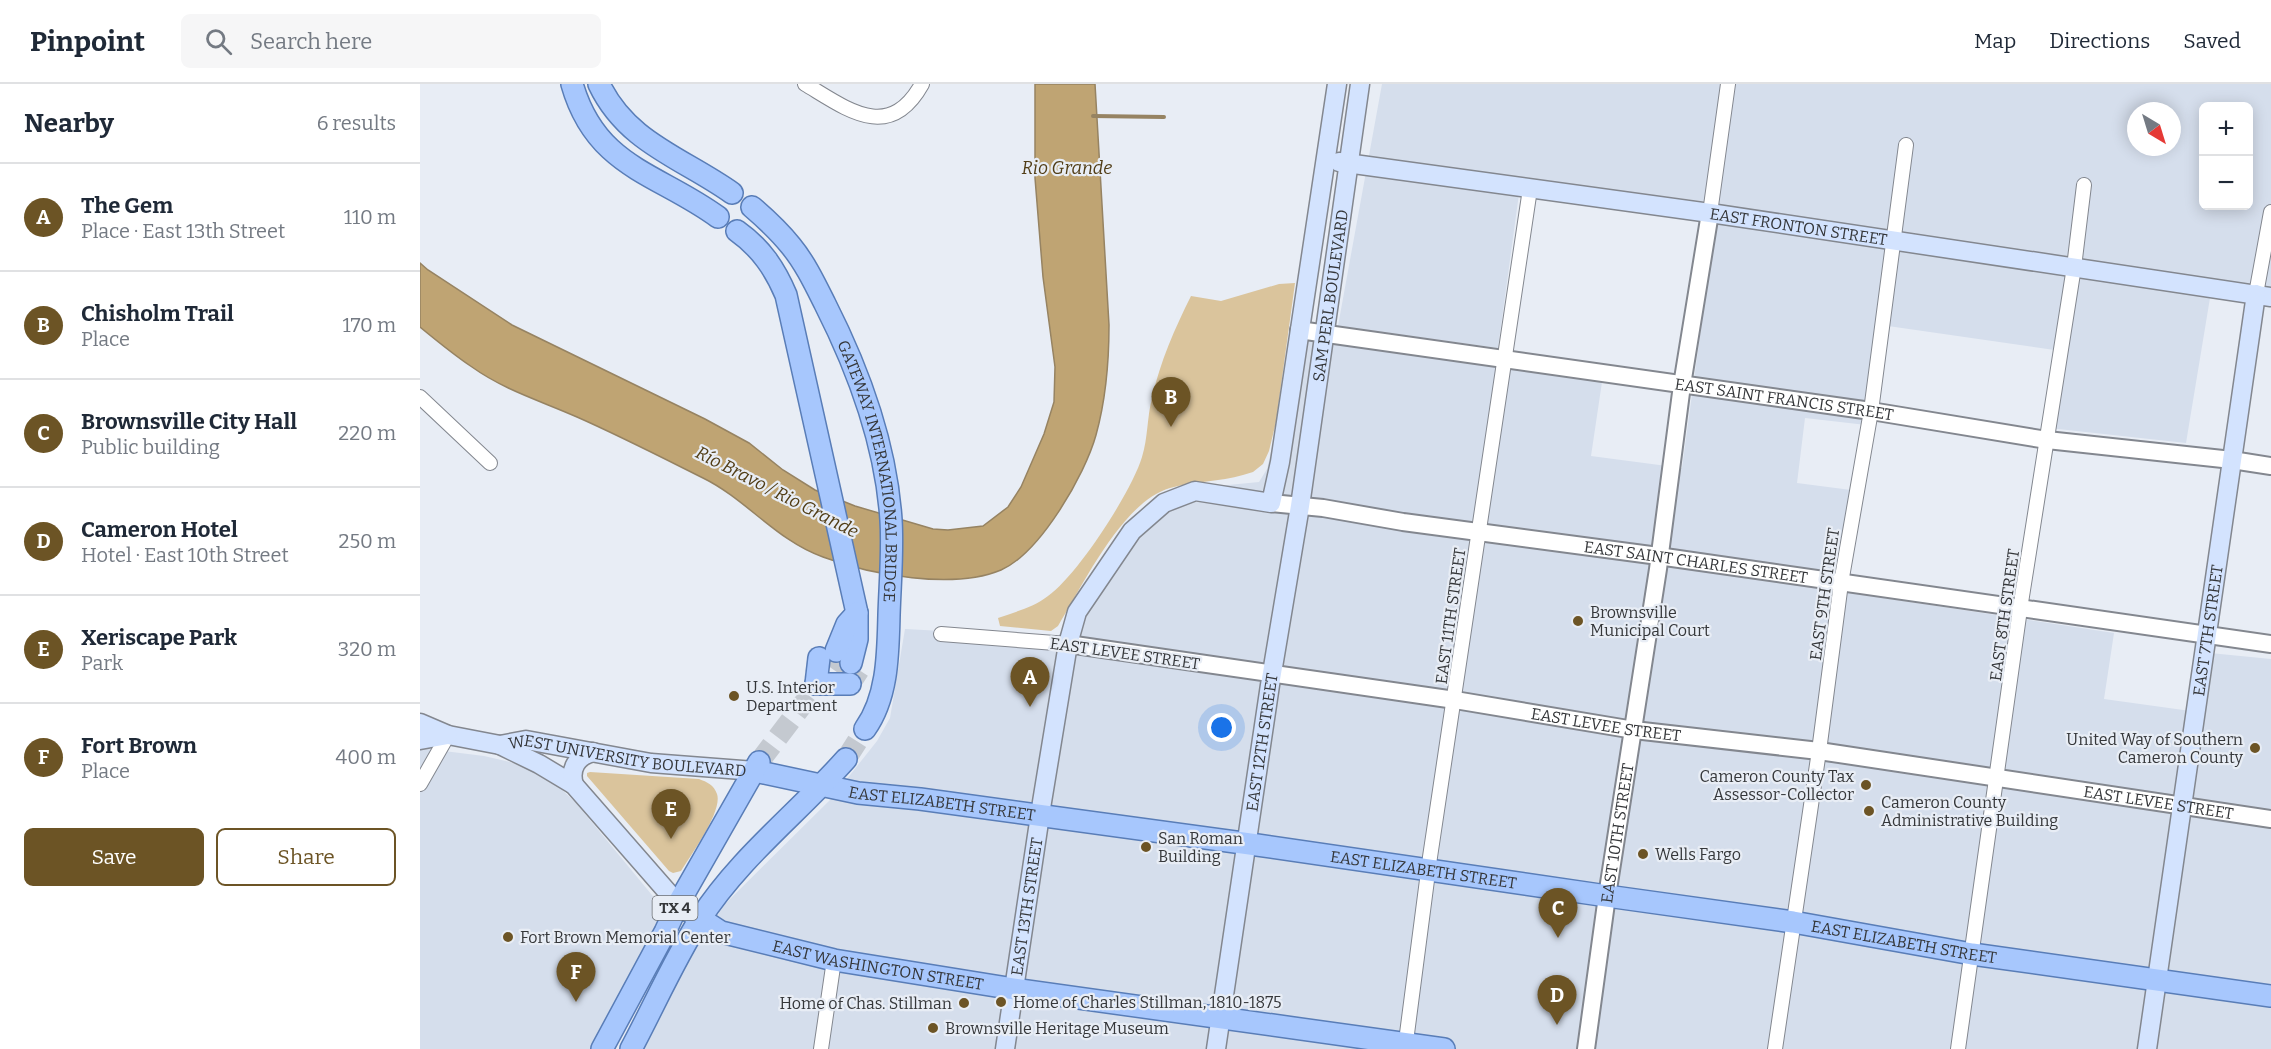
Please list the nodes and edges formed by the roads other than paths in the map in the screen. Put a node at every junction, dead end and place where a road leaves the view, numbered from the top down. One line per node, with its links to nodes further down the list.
1 (572, 84): 17 (main road)
2 (599, 84): 13 (main road)
3 (805, 84): 4 (street)
4 (922, 84)
5 (1337, 84): 9 (main road, SAM PERL BOULEVARD)
6 (1360, 84): 10 (main road, SAM PERL BOULEVARD)
7 (1728, 84): 16 (street, EAST 10TH STREET)
8 (1906, 145): 19 (street, EAST 9TH STREET)
9 (1325, 160): 10 (main road, EAST FRONTON STREET); 22 (main road, SAM PERL BOULEVARD)
10 (1349, 163): 12 (main road, EAST FRONTON STREET); 23 (main road, SAM PERL BOULEVARD)
11 (2084, 186): 20 (street, EAST 8TH STREET)
12 (1530, 189): 16 (main road, EAST FRONTON STREET); 24 (street, EAST 11TH STREET)
13 (732, 193)
14 (752, 207): 47 (main road, GATEWAY INTERNATIONAL BRIDGE)
15 (2271, 212): 21 (street, EAST 7TH STREET)
16 (1710, 213): 19 (main road, EAST FRONTON STREET); 25 (street, EAST 10TH STREET)
17 (718, 217)
18 (737, 231): 43 (main road)
19 (1893, 242): 20 (main road, EAST FRONTON STREET); 27 (street, EAST 9TH STREET)
20 (2074, 267): 21 (main road, EAST FRONTON STREET); 28 (street, EAST 8TH STREET)
21 (2263, 296): 29 (main road, EAST 7TH STREET)
22 (1299, 330): 23 (street, EAST SAINT FRANCIS STREET); 32 (main road, SAM PERL BOULEVARD)
23 (1324, 334): 24 (street, EAST SAINT FRANCIS STREET); 33 (main road, SAM PERL BOULEVARD)
24 (1505, 360): 25 (street, EAST SAINT FRANCIS STREET); 35 (street, EAST 11TH STREET)
25 (1682, 385): 27 (street, EAST SAINT FRANCIS STREET); 36 (street, EAST 10TH STREET)
26 (420, 397): 30 (street)
27 (1871, 411): 28 (street, EAST SAINT FRANCIS STREET); 37 (street, EAST 9TH STREET)
28 (2047, 441): 29 (street, EAST SAINT FRANCIS STREET); 38 (street, EAST 8TH STREET)
29 (2232, 459): 31 (street, EAST SAINT FRANCIS STREET); 40 (main road, EAST 7TH STREET)
30 (490, 463)
31 (2271, 466)
32 (1271, 503): 33 (street, EAST SAINT CHARLES STREET); 34 (main road, EAST SAINT CHARLES STREET)
33 (1300, 506): 35 (street, EAST SAINT CHARLES STREET); 44 (main road, EAST 12TH STREET)
34 (1132, 531): 41 (main road, EAST 13TH STREET)
35 (1479, 531): 36 (street, EAST SAINT CHARLES STREET); 45 (street, EAST 11TH STREET)
36 (1659, 556): 37 (street, EAST SAINT CHARLES STREET); 48 (street, EAST 10TH STREET)
37 (1841, 583): 38 (street, EAST SAINT CHARLES STREET); 52 (street, EAST 9TH STREET)
38 (2020, 609): 40 (street, EAST SAINT CHARLES STREET); 56 (street, EAST 8TH STREET)
39 (941, 634): 41 (street, EAST LEVEE STREET)
40 (2207, 636): 42 (street, EAST SAINT CHARLES STREET); 60 (main road, EAST 7TH STREET)
41 (1068, 644): 44 (street, EAST LEVEE STREET); 61 (main road, EAST 13TH STREET)
42 (2271, 644)
43 (839, 664): 43 (main road)
44 (1272, 674): 45 (street, EAST LEVEE STREET); 63 (main road, EAST 12TH STREET)
45 (1455, 700): 48 (street, EAST LEVEE STREET); 64 (street, EAST 11TH STREET)
46 (420, 723): 49 (main road, WEST UNIVERSITY BOULEVARD)
47 (866, 729)
48 (1634, 730): 52 (street, EAST LEVEE STREET); 65 (street, EAST 10TH STREET)
49 (448, 735): 50 (main road, WEST UNIVERSITY BOULEVARD); 51 (main road, WEST UNIVERSITY BOULEVARD); 57 (street)
50 (420, 740)
51 (500, 745): 53 (main road, WEST UNIVERSITY BOULEVARD); 59 (main road, WEST UNIVERSITY BOULEVARD)
52 (1819, 751): 56 (street, EAST LEVEE STREET); 68 (street, EAST 9TH STREET)
53 (593, 752): 55 (main road, WEST UNIVERSITY BOULEVARD); 59 (main road)
54 (846, 759): 58 (main road)
55 (757, 767): 58 (main road, EAST ELIZABETH STREET); 66 (main road, TX 4)
56 (1997, 779): 60 (street, EAST LEVEE STREET); 69 (street, EAST 8TH STREET)
57 (420, 784)
58 (823, 785): 61 (main road, EAST ELIZABETH STREET); 67 (main road, TX 4)
59 (574, 786): 66 (main road, WEST UNIVERSITY BOULEVARD)
60 (2182, 805): 62 (street, EAST LEVEE STREET); 71 (main road, EAST 7TH STREET)
61 (1039, 816): 63 (main road, EAST ELIZABETH STREET); 72 (main road, EAST 13TH STREET)
62 (2271, 819)
63 (1246, 845): 64 (main road, EAST ELIZABETH STREET); 74 (main road, EAST 12TH STREET)
64 (1428, 870): 65 (main road, EAST ELIZABETH STREET); 75 (street, EAST 11TH STREET)
65 (1607, 896): 68 (main road, EAST ELIZABETH STREET); 82 (street, EAST 10TH STREET)
66 (678, 904): 67 (main road, EAST WASHINGTON STREET); 76 (main road, TX 4)
67 (701, 919): 70 (main road, EAST WASHINGTON STREET); 77 (main road, TX 4)
68 (1793, 922): 69 (main road, EAST ELIZABETH STREET); 83 (street, EAST 9TH STREET)
69 (1972, 954): 71 (main road, EAST ELIZABETH STREET); 84 (street, EAST 8TH STREET)
70 (834, 960): 72 (main road, EAST WASHINGTON STREET); 78 (street)
71 (2157, 981): 73 (main road, EAST ELIZABETH STREET); 85 (main road, EAST 7TH STREET)
72 (1014, 989): 74 (main road, EAST WASHINGTON STREET); 79 (main road, EAST 13TH STREET)
73 (2271, 996)
74 (1220, 1017): 75 (main road, EAST WASHINGTON STREET); 80 (main road, EAST 12TH STREET)
75 (1406, 1046): 81 (main road, EAST WASHINGTON STREET)
76 (602, 1049)
77 (631, 1049)
78 (821, 1049)
79 (1005, 1049)
80 (1216, 1049)
81 (1444, 1049)
82 (1586, 1049)
83 (1775, 1049)
84 (1958, 1049)
85 (2147, 1049)

